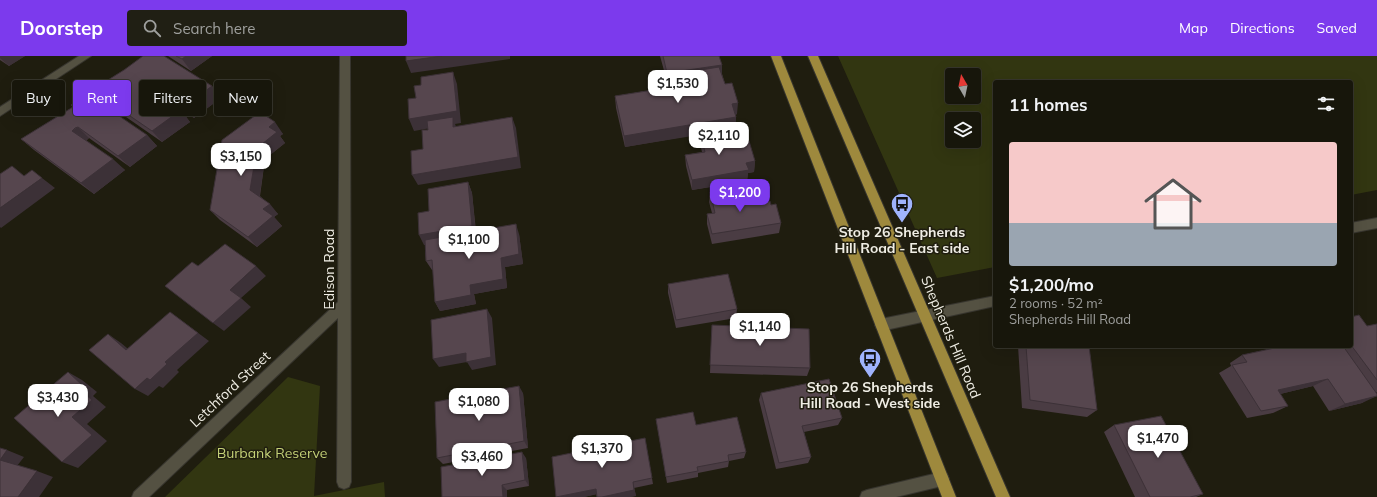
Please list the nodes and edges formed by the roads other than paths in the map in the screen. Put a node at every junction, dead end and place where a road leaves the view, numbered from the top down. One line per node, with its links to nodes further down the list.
1 (86, 56): 5 (street)
2 (345, 56): 9 (street, Edison Road)
3 (776, 56): 11 (main road)
4 (813, 56): 10 (main road, Shepherds Hill Road)
5 (0, 112)
6 (1377, 223): 7 (street)
7 (1353, 228)
8 (993, 301): 10 (street)
9 (344, 305): 13 (street, Edison Road); 14 (street, Letchford Street)
10 (924, 316): 11 (street); 17 (main road, Shepherds Hill Road)
11 (881, 325): 12 (main road)
12 (942, 479): 15 (street); 16 (main road)
13 (344, 482)
14 (139, 497)
15 (867, 497)
16 (949, 497)
17 (1003, 497)

